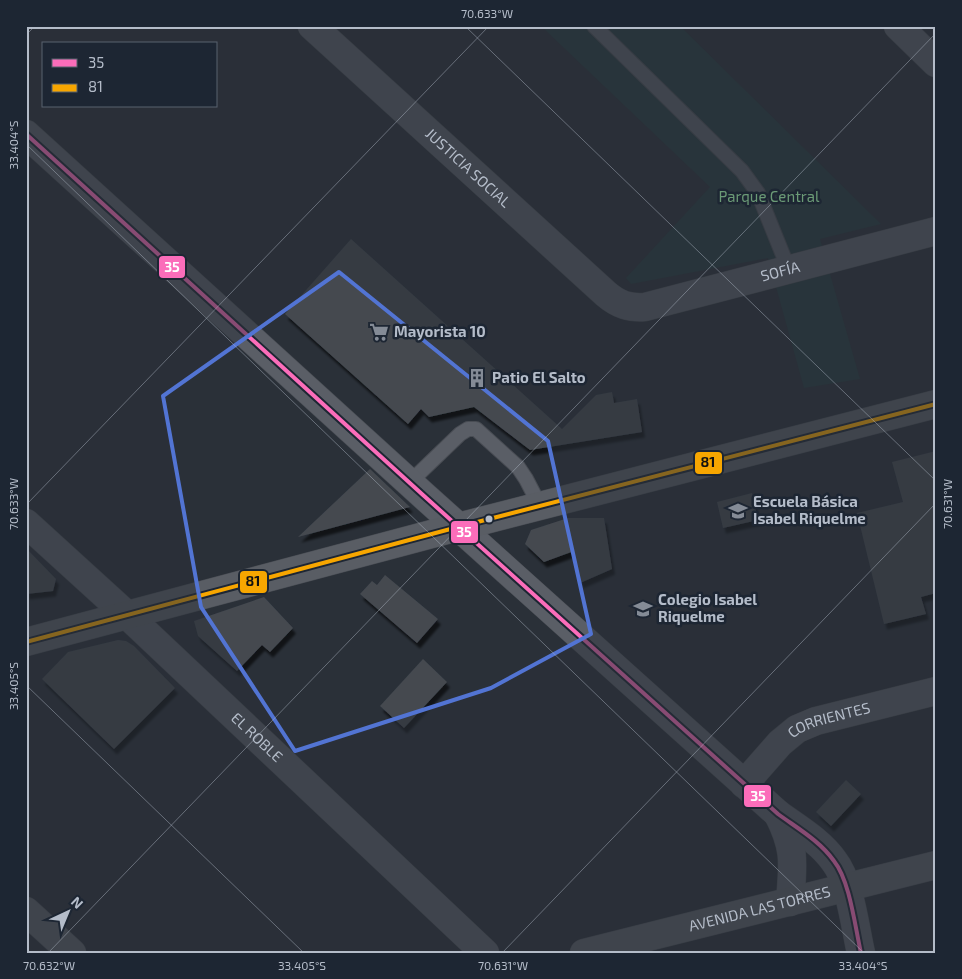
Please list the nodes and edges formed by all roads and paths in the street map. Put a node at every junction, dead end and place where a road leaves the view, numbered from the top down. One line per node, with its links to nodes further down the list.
1 (312, 26): 8 (street, JUSTICIA SOCIAL)
2 (594, 26): 7 (lane)
3 (898, 26): 4 (street)
4 (936, 63)
5 (26, 134): 10 (street)
6 (936, 231): 7 (street, SOFÍA)
7 (789, 270): 8 (street, SOFÍA)
8 (625, 306)
9 (936, 404): 11 (main road)
10 (409, 483): 11 (lane); 13 (street)
11 (540, 506): 13 (main road)
12 (26, 523): 14 (street, EL ROBLE)
13 (458, 527): 14 (main road); 17 (street)
14 (127, 615): 15 (main road); 24 (street, EL ROBLE)
15 (26, 642)
16 (936, 691): 17 (street, CORRIENTES)
17 (744, 784): 18 (street)
18 (778, 814): 20 (street); 21 (street)
19 (936, 865): 20 (main road, AVENIDA LAS TORRES)
20 (846, 888): 21 (main road, AVENIDA LAS TORRES); 26 (street)
21 (790, 902): 25 (main road, AVENIDA LAS TORRES)
22 (26, 912): 23 (main road)
23 (72, 953)
24 (485, 953)
25 (584, 953)
26 (861, 953)

